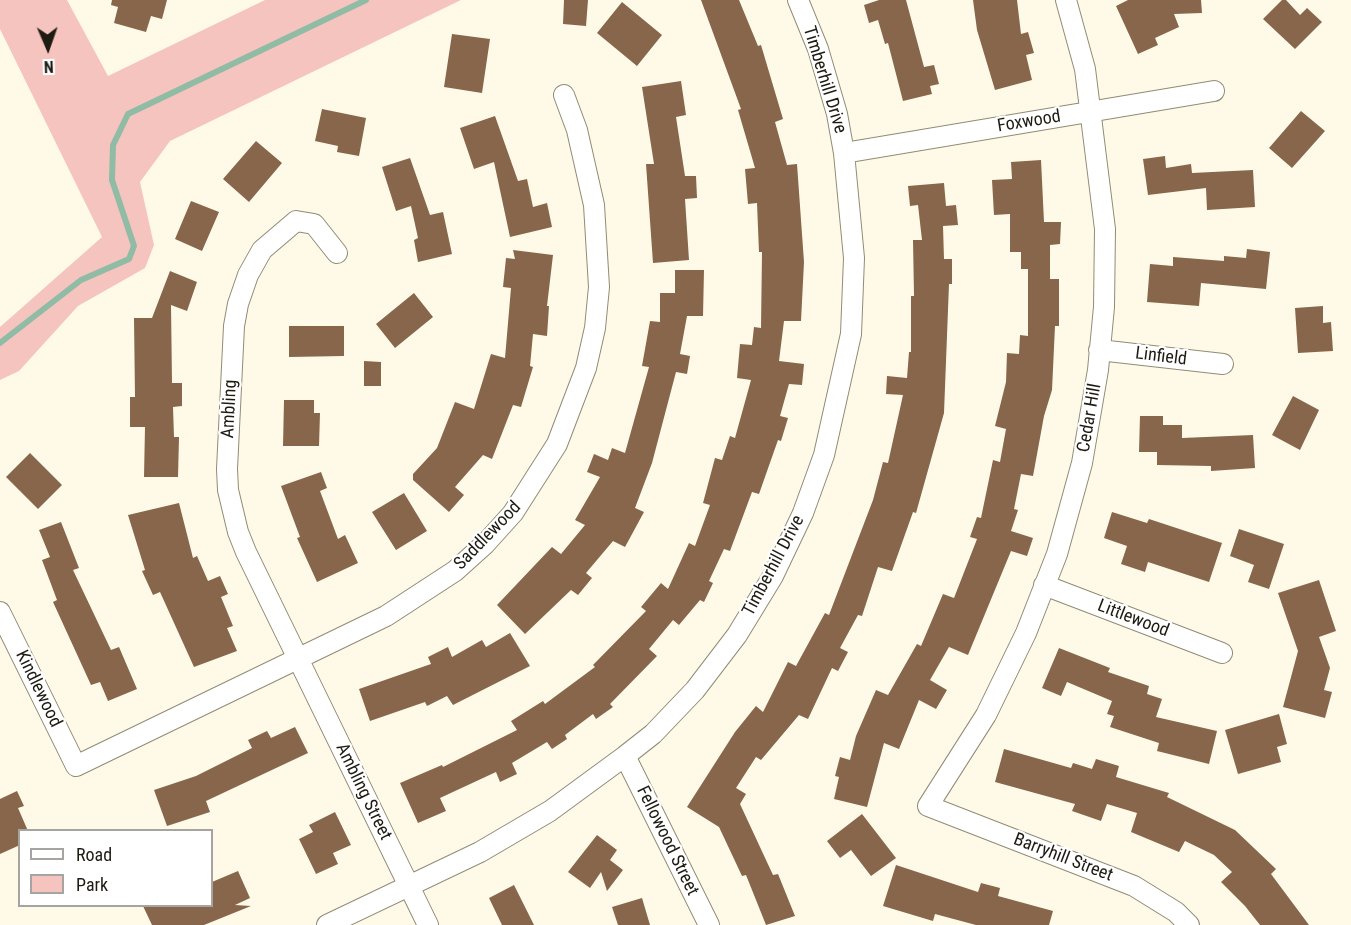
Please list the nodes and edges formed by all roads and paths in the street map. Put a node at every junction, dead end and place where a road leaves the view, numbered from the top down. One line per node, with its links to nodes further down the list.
1 (798, 0): 6 (street, Timberhill Drive)
2 (1066, 0): 5 (street, Cedar Hill)
3 (1214, 91): 5 (street, Foxwood)
4 (564, 95): 13 (street, Saddlewood)
5 (1092, 111): 6 (street, Foxwood); 8 (street, Cedar Hill)
6 (844, 153): 14 (street, Timberhill Drive)
7 (337, 253): 13 (street, Ambling)
8 (1099, 350): 9 (street, Linfield); 10 (street, Cedar Hill)
9 (1224, 364)
10 (1044, 585): 12 (street, Littlewood); 16 (street, Cedar Hill)
11 (0, 612): 15 (street, Kindlewood)
12 (1222, 653)
13 (298, 659): 15 (street, Saddlewood); 17 (street, Ambling Street)
14 (625, 756): 17 (street, Timberhill Drive); 20 (street, Fellowood Street)
15 (75, 766)
16 (928, 806): 21 (street, Barryhill Street)
17 (409, 885): 18 (street, Timberhill Drive); 19 (street, Ambling Street)
18 (327, 925)
19 (428, 925)
20 (709, 925)
21 (1189, 925)

